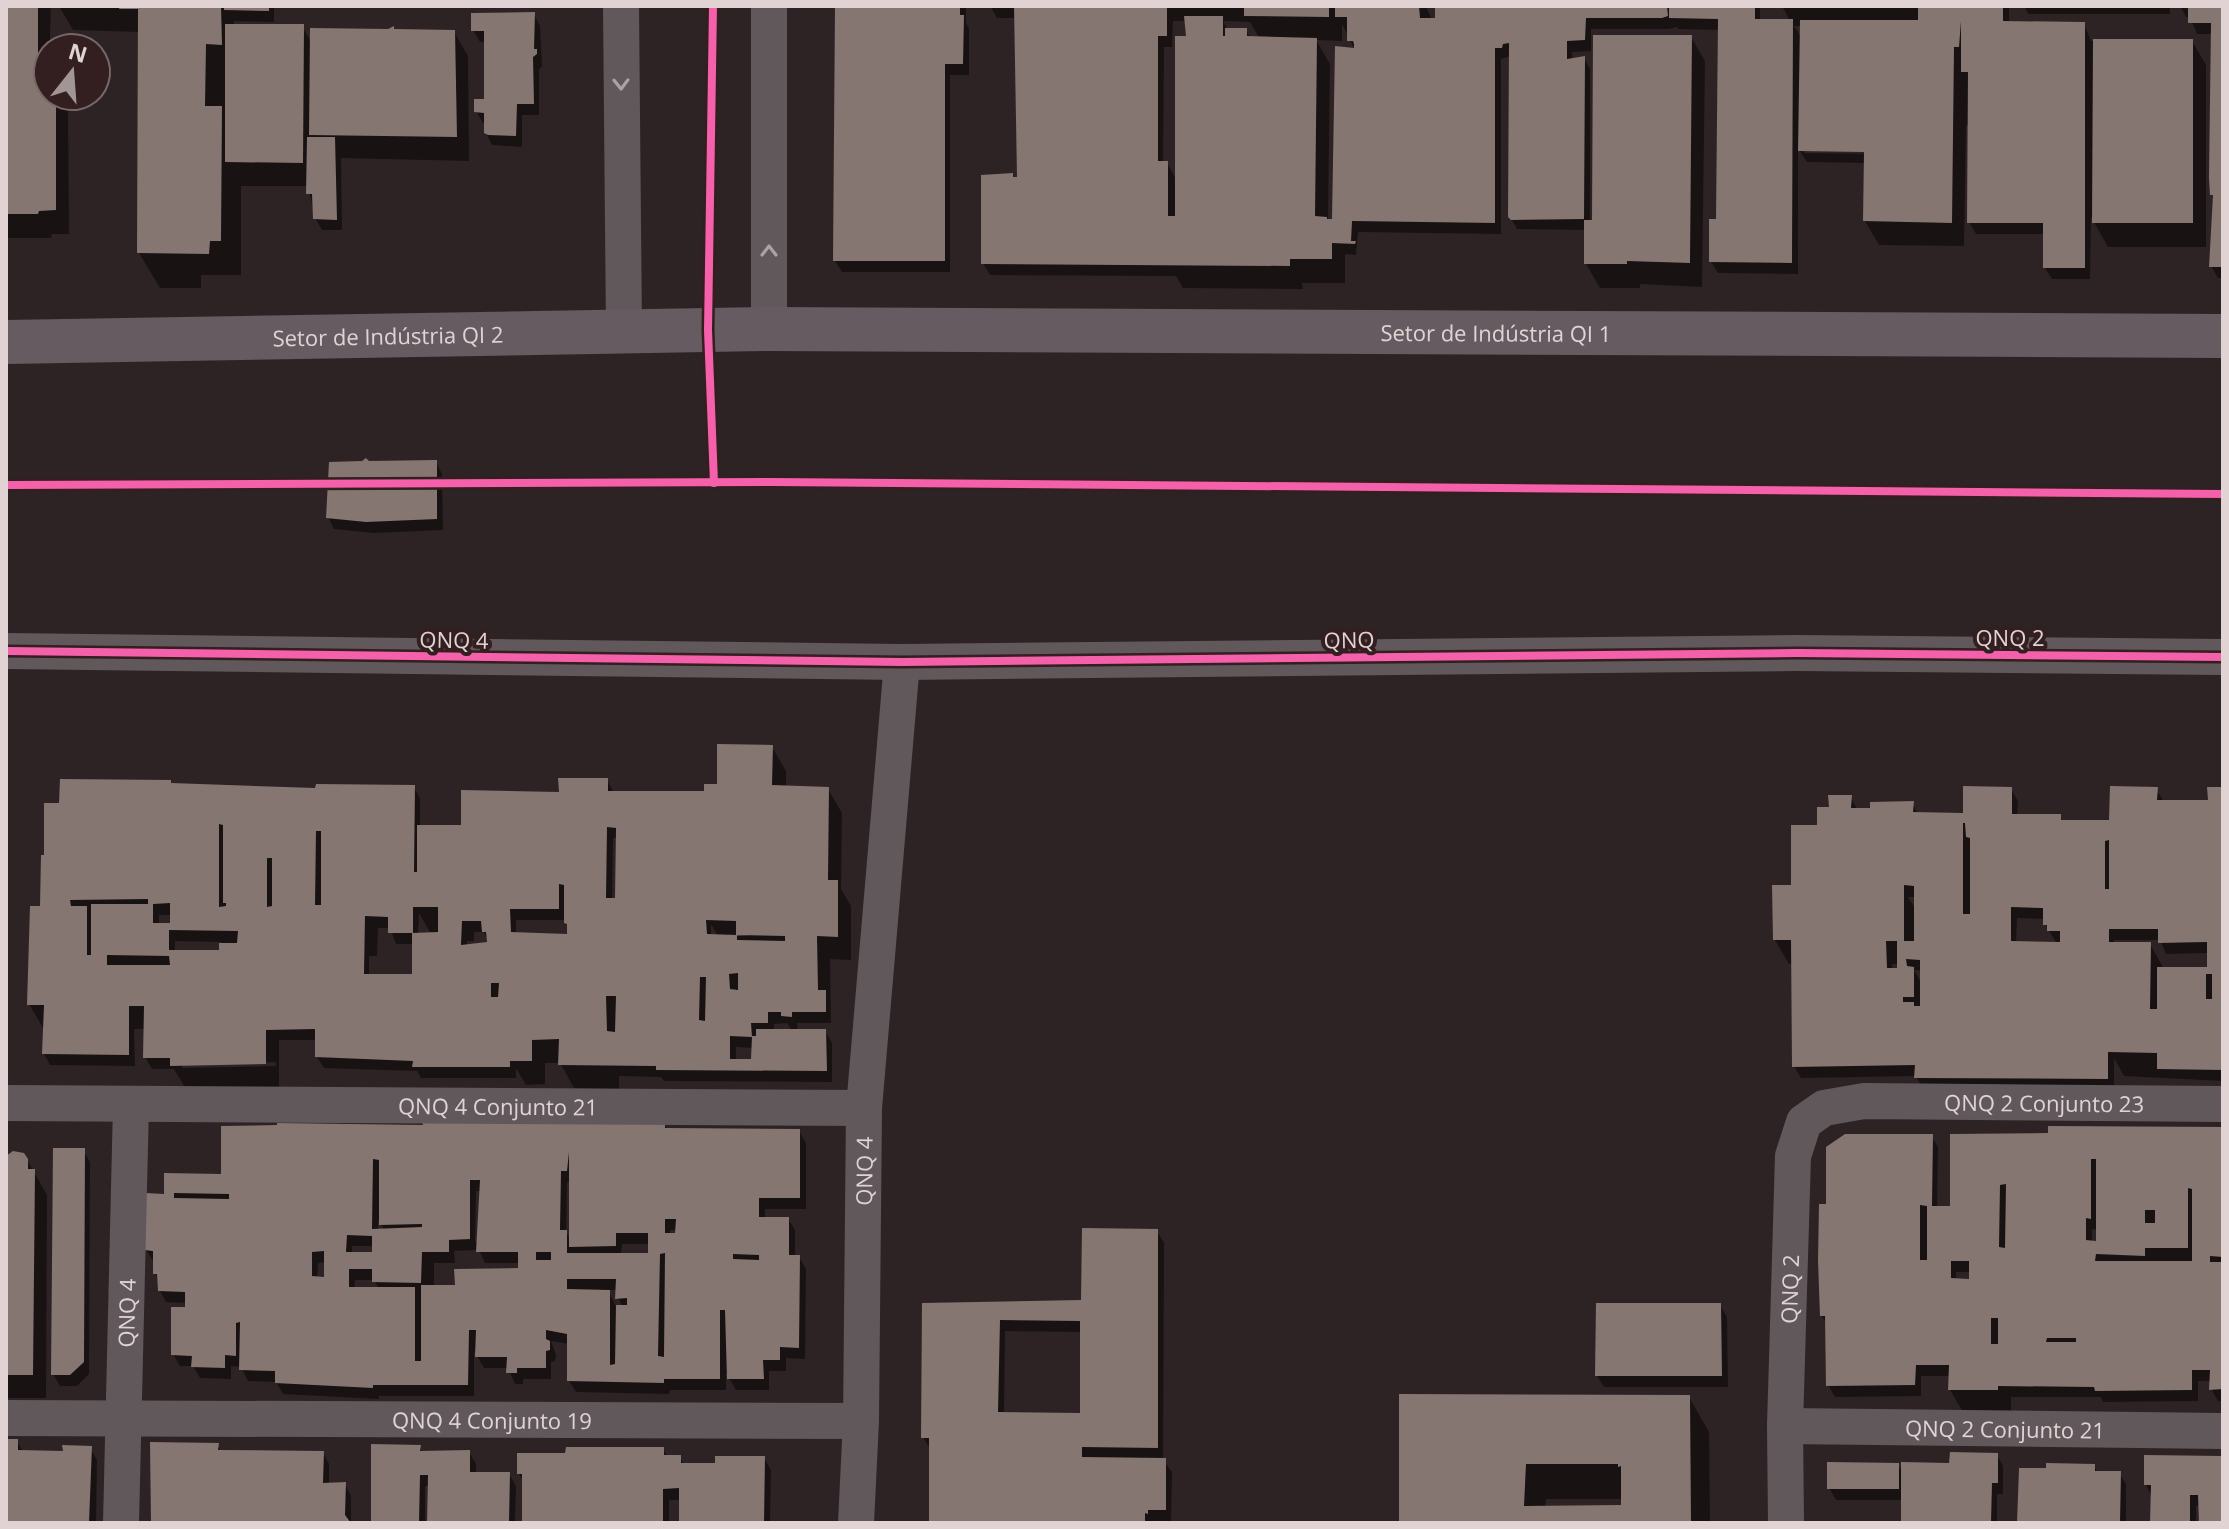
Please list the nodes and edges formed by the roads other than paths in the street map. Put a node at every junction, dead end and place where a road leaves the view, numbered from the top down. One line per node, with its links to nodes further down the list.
1 (621, 6): 4 (street, one-way to 4)
2 (769, 6): 3 (street, one-way to 2)
3 (769, 329): 4 (street, Setor de Indústria QI 2); 5 (street, Setor de Indústria QI 1)
4 (624, 331): 6 (street, Setor de Indústria QI 2)
5 (2223, 336)
6 (6, 342)
7 (6, 651): 10 (street, QNQ 4)
8 (1797, 653): 9 (street, QNQ 2); 10 (street, QNQ)
9 (2223, 657)
10 (902, 662): 15 (street, QNQ 4)
11 (1864, 1101): 13 (street, QNQ 2 Conjunto 23); 19 (street, QNQ 2)
12 (6, 1103): 14 (street, QNQ 4 Conjunto 21)
13 (2223, 1104)
14 (131, 1105): 15 (street, QNQ 4 Conjunto 21); 17 (street, QNQ 4)
15 (864, 1108): 18 (street, QNQ 4)
16 (6, 1418): 17 (street, QNQ 4 Conjunto 19)
17 (122, 1419): 18 (street, QNQ 4 Conjunto 19); 21 (street, QNQ 4)
18 (861, 1421): 22 (street, QNQ 4)
19 (1785, 1426): 20 (street, QNQ 2 Conjunto 21); 23 (street, QNQ 2)
20 (2223, 1431)
21 (121, 1523)
22 (856, 1523)
23 (1786, 1523)

